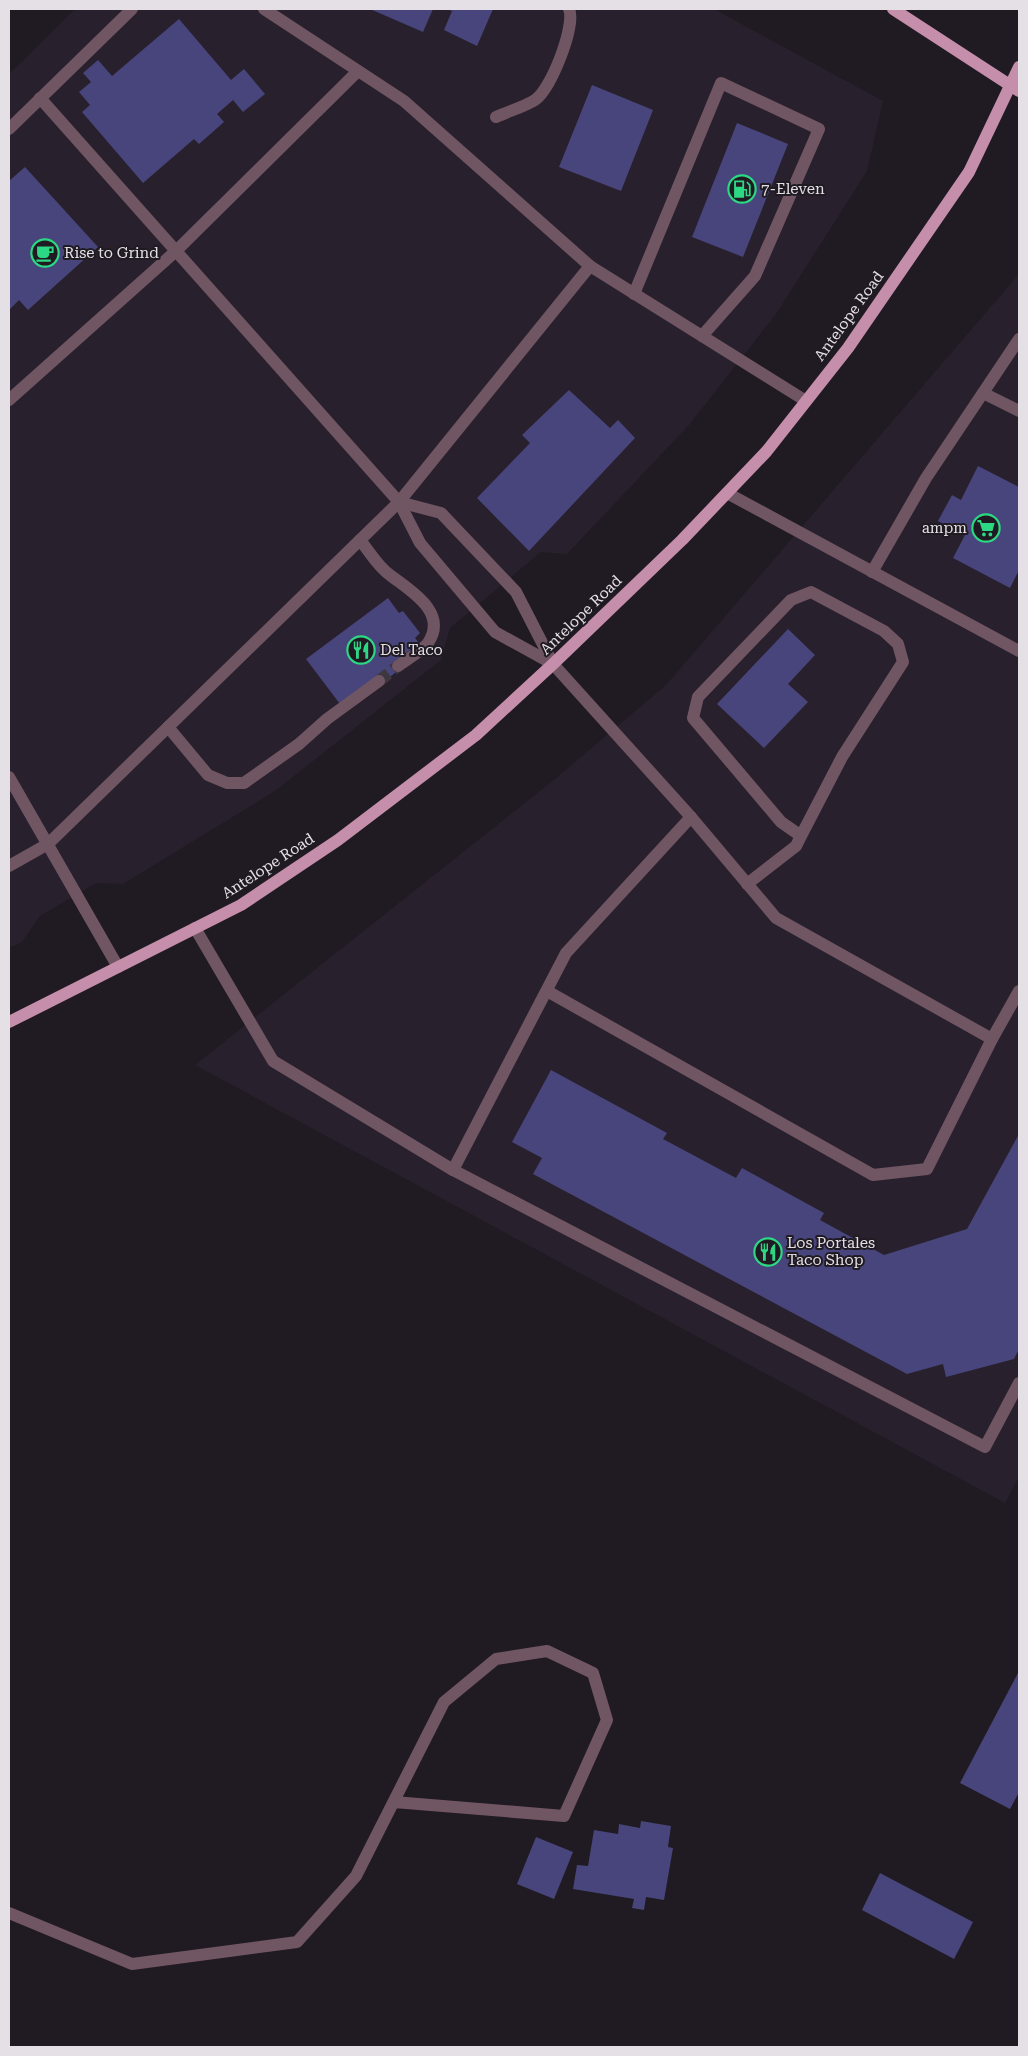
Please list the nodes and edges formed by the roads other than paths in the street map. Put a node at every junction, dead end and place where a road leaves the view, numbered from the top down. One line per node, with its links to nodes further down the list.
1 (132, 9): 8 (street)
2 (264, 9): 6 (street)
3 (569, 9): 9 (street)
4 (893, 9): 7 (main road)
5 (1019, 67): 7 (main road, Antelope Road)
6 (358, 71): 11 (street); 12 (street)
7 (1015, 89): 18 (main road, Antelope Road)
8 (40, 98): 10 (street); 11 (street)
9 (496, 117)
10 (9, 129)
11 (176, 251): 17 (street); 21 (street)
12 (590, 266): 13 (street); 21 (street)
13 (634, 294): 14 (street); 14 (street)
14 (702, 336): 18 (street)
15 (1019, 339): 16 (street)
16 (983, 393): 19 (street); 23 (street)
17 (9, 400)
18 (806, 401): 20 (main road, Antelope Road)
19 (1019, 411)
20 (726, 493): 23 (street); 25 (main road, Antelope Road)
21 (399, 502): 22 (street); 25 (street); 25 (street)
22 (360, 540): 26 (street); 28 (street)
23 (872, 572): 24 (street)
24 (1019, 651)
25 (553, 664): 30 (street); 35 (main road, Antelope Road)
26 (398, 666)
27 (379, 681): 28 (street)
28 (168, 727): 32 (street)
29 (9, 777): 32 (street)
30 (691, 817): 34 (street); 37 (street)
31 (801, 836): 31 (street); 34 (street)
32 (48, 844): 33 (street); 36 (street)
33 (9, 866)
34 (747, 884): 40 (street)
35 (195, 928): 36 (main road, Antelope Road); 41 (street)
36 (118, 967): 39 (main road, Antelope Road)
37 (547, 991): 40 (street); 41 (street)
38 (1019, 991): 40 (street)
39 (9, 1022)
40 (992, 1039)
41 (453, 1170): 42 (street)
42 (1019, 1383)
43 (394, 1802): 43 (street); 44 (street)
44 (9, 1913)

